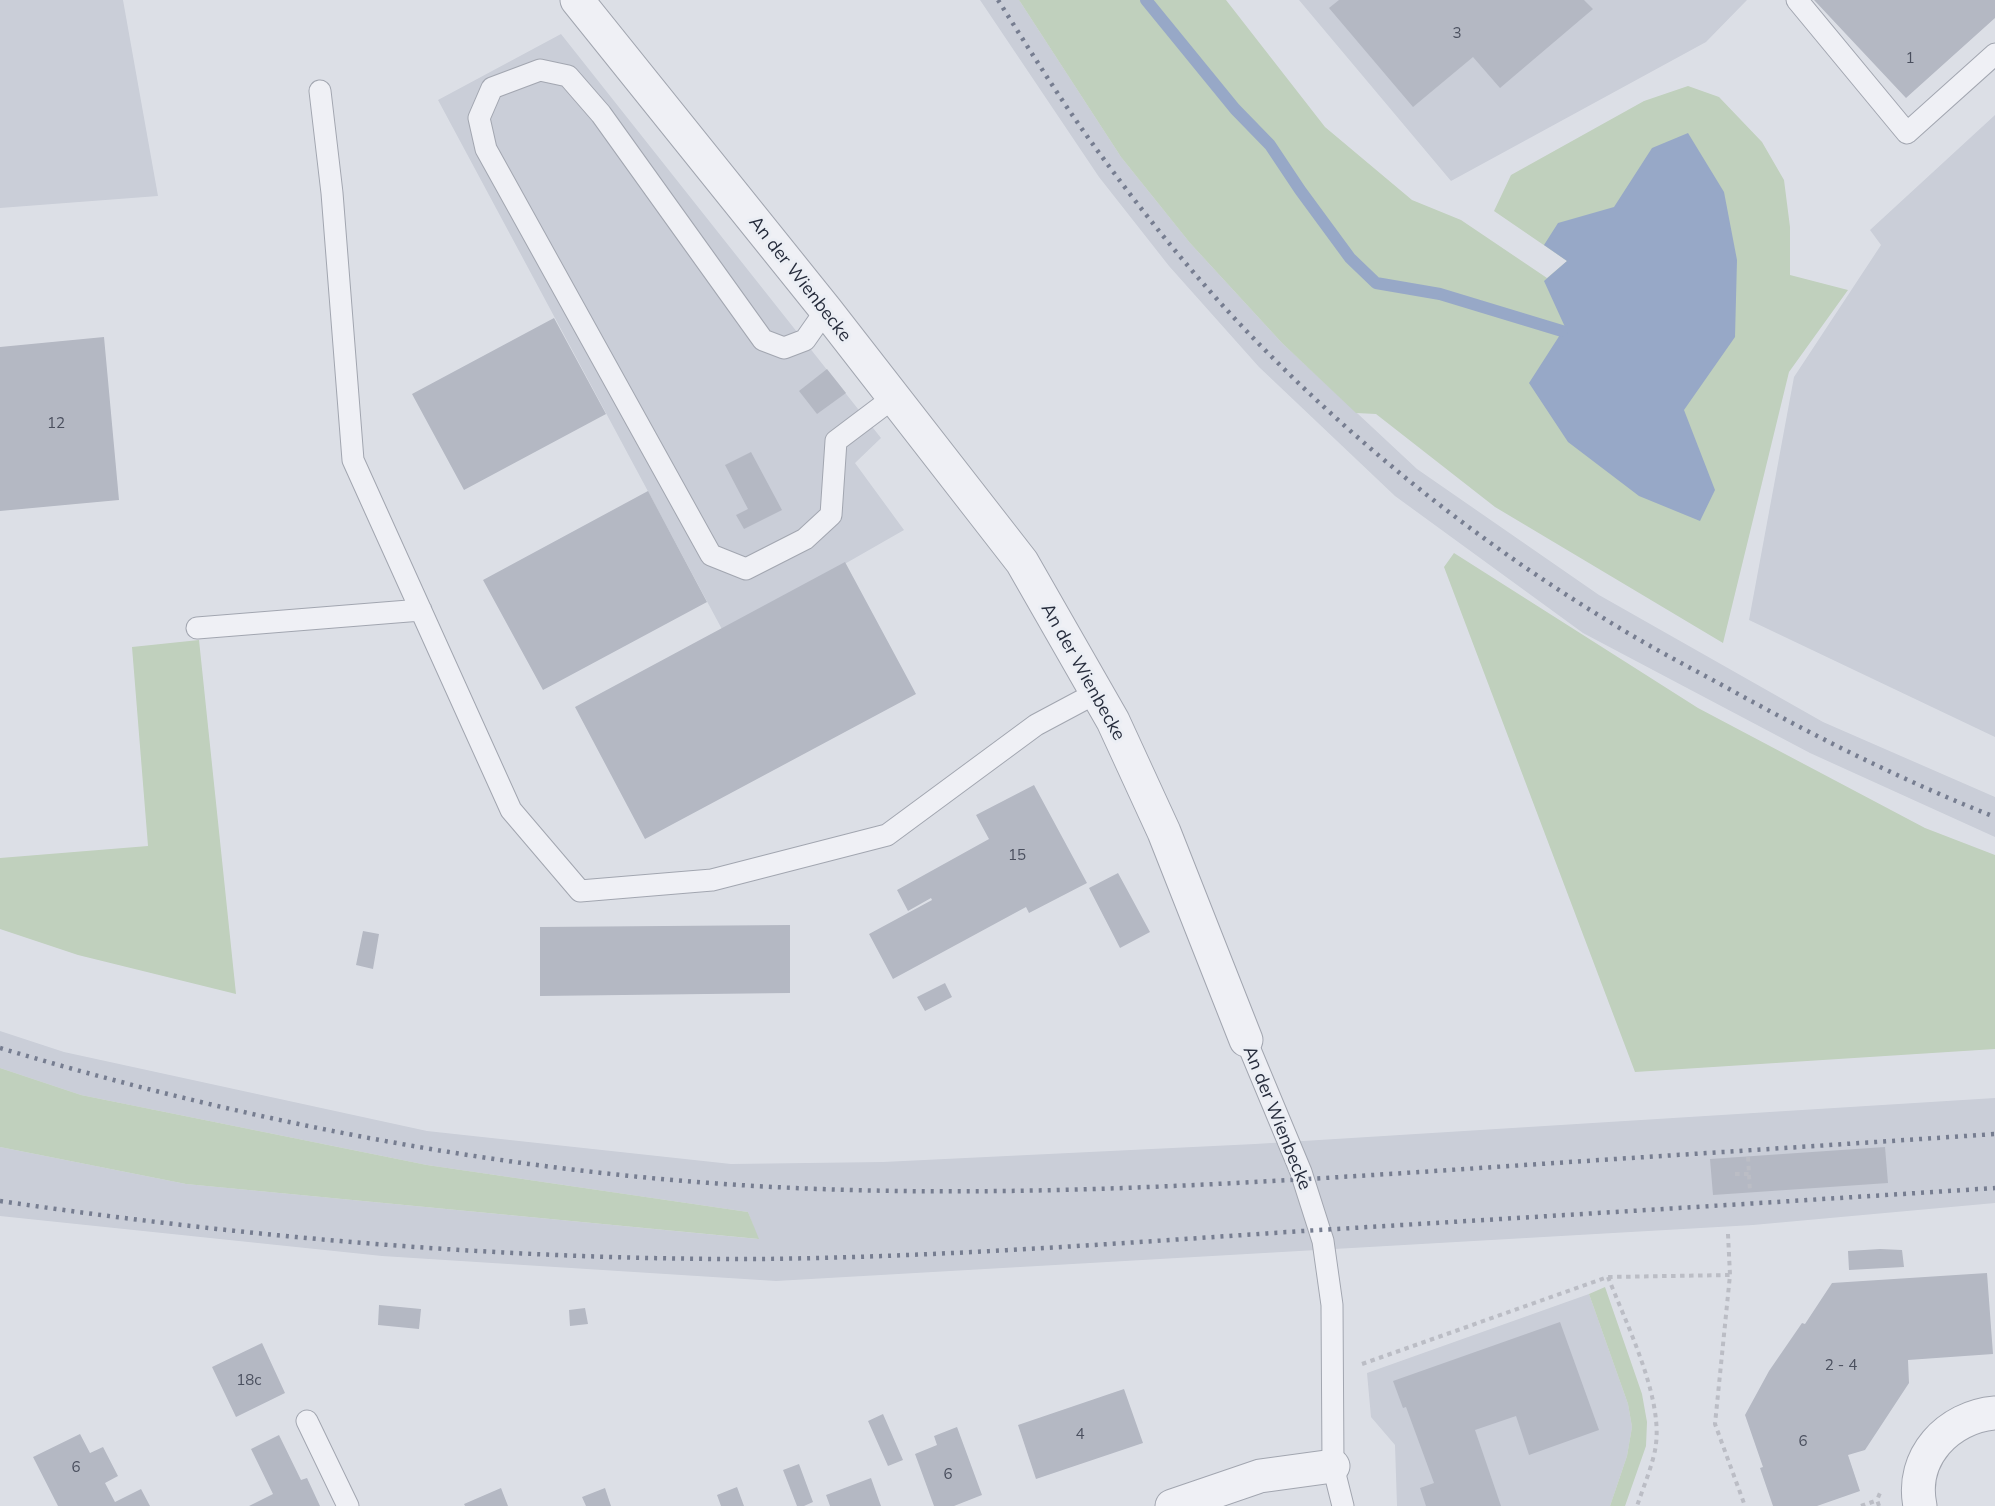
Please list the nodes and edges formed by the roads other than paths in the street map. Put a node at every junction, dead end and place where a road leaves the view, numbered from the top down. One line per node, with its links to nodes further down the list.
1 (577, 0): 5 (street, An der Wienbecke)
2 (1797, 0): 3 (lane)
3 (1995, 54)
4 (320, 91): 7 (lane)
5 (826, 310): 6 (street, An der Wienbecke); 6 (lane)
6 (893, 398): 9 (street, An der Wienbecke)
7 (421, 610): 8 (lane); 9 (lane)
8 (197, 628)
9 (1096, 693): 10 (street, An der Wienbecke)
10 (1246, 1040): 13 (lane, An der Wienbecke)
11 (1995, 1413): 17 (street)
12 (307, 1421): 14 (lane)
13 (1333, 1466): 15 (street); 16 (lane, An der Wienbecke)
14 (348, 1506)
15 (1172, 1506)
16 (1343, 1506)
17 (1920, 1506)

